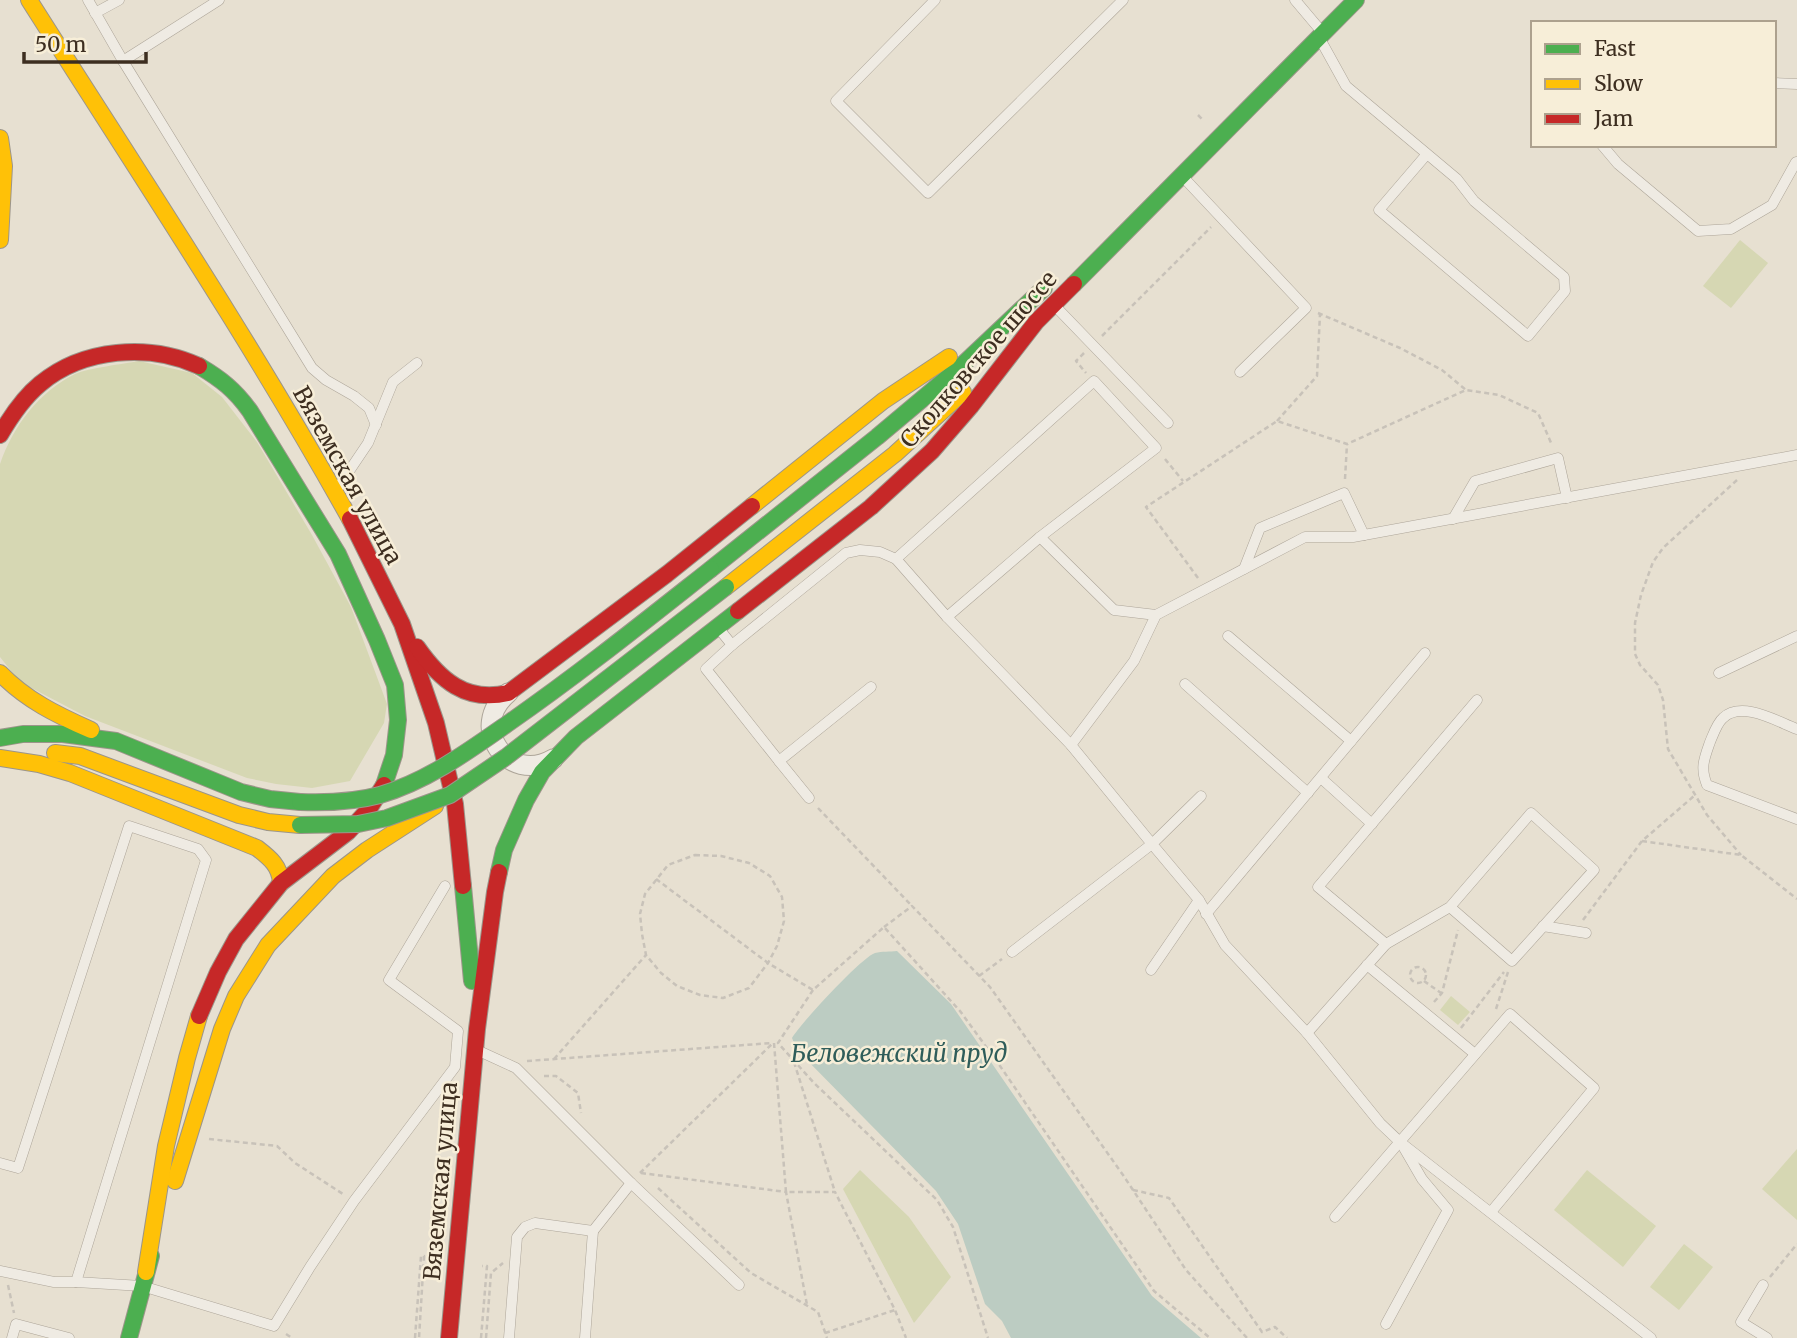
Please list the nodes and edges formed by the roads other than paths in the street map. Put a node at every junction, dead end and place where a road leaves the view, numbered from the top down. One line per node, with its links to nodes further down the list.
1 (29, 0): 29 (main road, Вяземская улица)
2 (88, 0): 10 (lane)
3 (119, 0): 10 (lane)
4 (219, 0): 12 (lane)
5 (935, 0): 6 (lane)
6 (1123, 0)
7 (1295, 0): 11 (lane)
8 (1356, 0): 11 (main road, Сколковское шоссе)
9 (1327, 7): 11 (main road, Сколковское шоссе)
10 (95, 13): 12 (lane)
11 (1314, 30): 17 (lane); 19 (main road, Сколковское шоссе)
12 (123, 61): 26 (lane)
13 (1776, 83): 14 (lane)
14 (1797, 84)
15 (0, 138): 20 (main road)
16 (1604, 147): 18 (lane)
17 (1427, 154): 17 (lane)
18 (1797, 162)
19 (1182, 175): 21 (main road, Сколковское шоссе); 24 (lane)
20 (0, 240)
21 (1053, 304): 22 (main road, Сколковское шоссе); 25 (lane)
22 (1035, 322): 39 (main road, Сколковское шоссе); 60 (main road, bridge)
23 (417, 363): 26 (lane)
24 (1240, 372)
25 (1168, 423)
26 (376, 425): 29 (lane)
27 (0, 435): 68 (main road)
28 (1797, 455): 30 (lane)
29 (335, 492): 38 (main road, Вяземская улица)
30 (1567, 498): 31 (lane); 31 (lane)
31 (1452, 519): 32 (lane)
32 (1364, 535): 35 (lane); 35 (lane)
33 (1040, 537): 34 (lane); 36 (lane); 37 (lane)
34 (896, 559): 37 (lane); 42 (lane)
35 (1244, 569): 36 (lane)
36 (1156, 615): 54 (lane)
37 (947, 617): 54 (lane)
38 (402, 624): 48 (main road); 79 (main road, Вяземская улица)
39 (717, 627): 42 (lane); 57 (main road, Сколковское шоссе)
40 (1228, 636): 53 (lane)
41 (1797, 636): 45 (lane)
42 (732, 645): 56 (lane)
43 (1425, 653): 53 (lane)
44 (0, 673): 52 (main road)
45 (1719, 673)
46 (1185, 684): 59 (lane)
47 (872, 687): 56 (lane)
48 (508, 693): 52 (main road, bridge); 57 (street)
49 (1477, 700): 64 (lane)
50 (1797, 729): 63 (lane)
51 (0, 738): 52 (main road)
52 (116, 741)
53 (1351, 741): 58 (lane)
54 (1071, 745): 66 (lane)
55 (0, 758): 60 (main road, bridge); 65 (main road)
56 (779, 761): 62 (lane)
57 (548, 765): 79 (main road, Вяземская улица)
58 (1321, 778): 59 (lane); 64 (lane)
59 (1308, 793): 72 (lane)
60 (450, 795): 90 (main road, bridge)
61 (1201, 796): 66 (lane)
62 (809, 798)
63 (1797, 819)
64 (1372, 824): 75 (lane)
65 (213, 830): 67 (lane); 68 (main road)
66 (1153, 844): 70 (lane); 76 (lane)
67 (198, 849): 84 (lane); 91 (lane)
68 (281, 883): 90 (main road)
69 (444, 886): 90 (lane)
70 (1199, 900): 72 (lane); 78 (lane)
71 (1450, 906): 73 (lane); 73 (lane); 75 (lane)
72 (1206, 914): 80 (lane)
73 (1543, 926): 74 (lane)
74 (1586, 933)
75 (1386, 944): 77 (lane)
76 (1012, 952)
77 (1367, 965): 80 (lane); 82 (lane)
78 (1151, 971)
79 (477, 1029): 81 (main road, Вяземская улица)
80 (1307, 1033): 83 (lane)
81 (475, 1049): 85 (lane); 98 (main road, Вяземская улица)
82 (1475, 1054): 83 (lane); 86 (lane)
83 (1400, 1142): 86 (lane); 87 (lane); 94 (lane)
84 (0, 1163)
85 (631, 1183): 88 (lane); 92 (lane)
86 (1491, 1212): 101 (lane)
87 (1335, 1217)
88 (593, 1231): 99 (lane); 100 (lane)
89 (3, 1271): 91 (lane)
90 (144, 1279): 91 (lane); 97 (main road)
91 (76, 1282)
92 (739, 1285)
93 (1763, 1285): 102 (lane)
94 (1386, 1324)
95 (12, 1338): 96 (lane)
96 (69, 1338)
97 (129, 1338)
98 (449, 1338)
99 (509, 1338)
100 (585, 1338)
101 (1651, 1338)
102 (1767, 1338)

